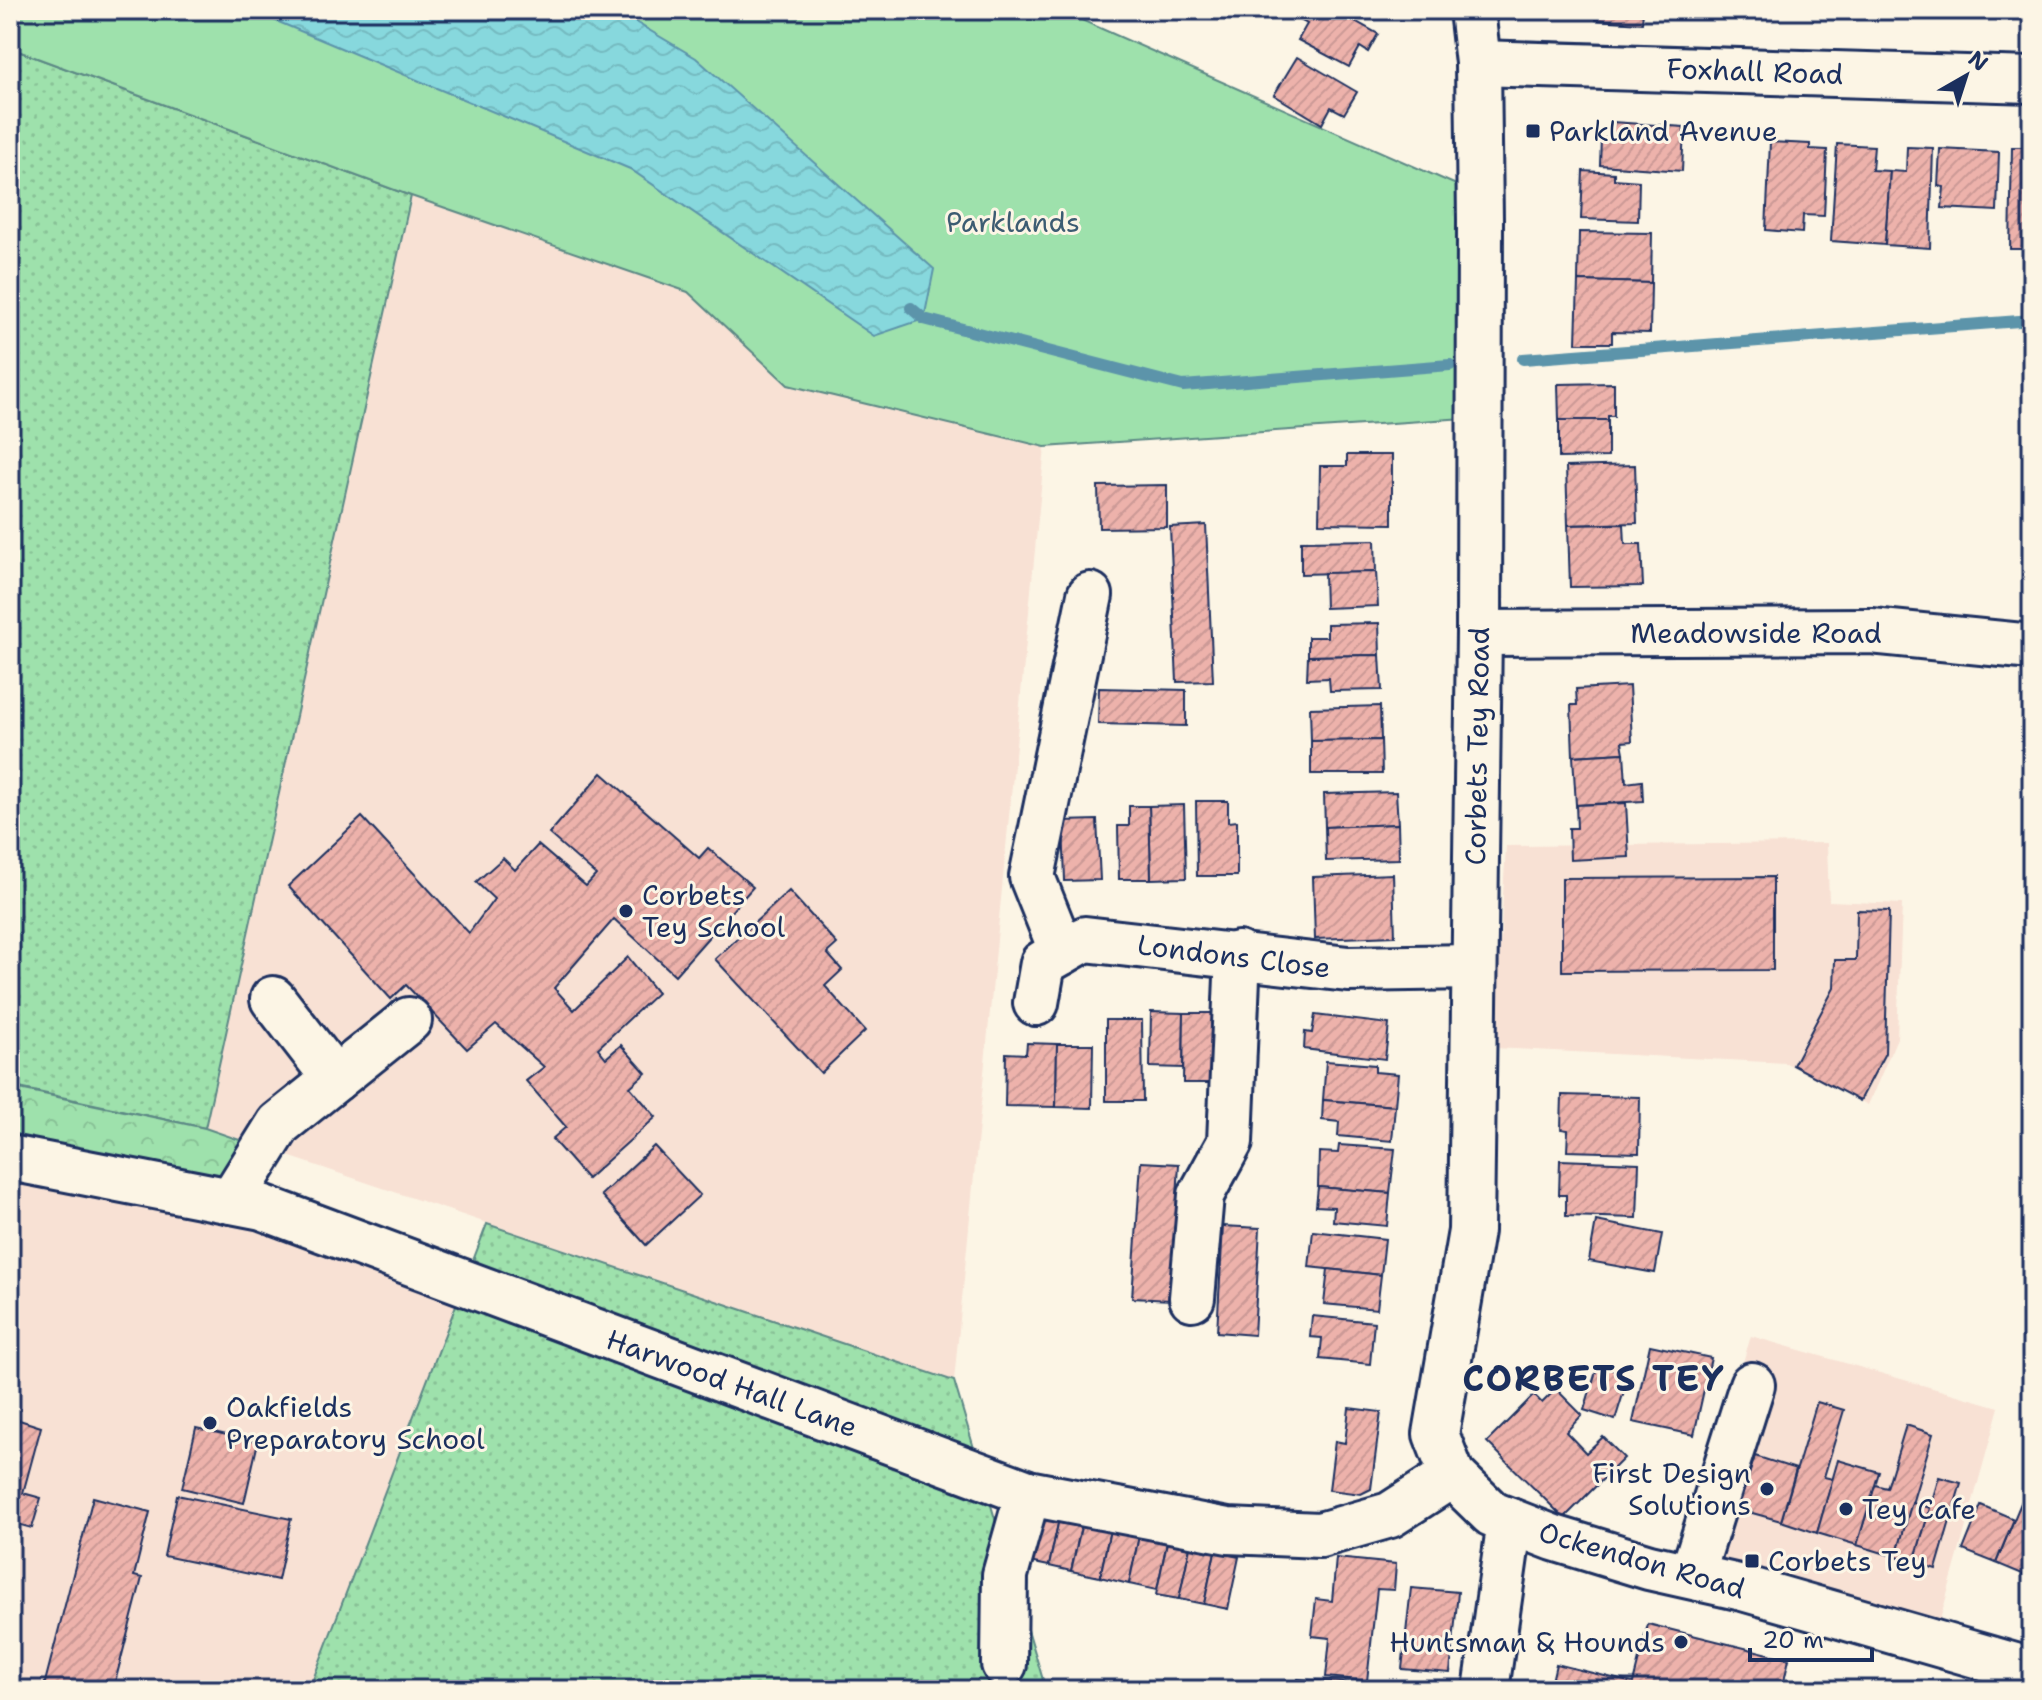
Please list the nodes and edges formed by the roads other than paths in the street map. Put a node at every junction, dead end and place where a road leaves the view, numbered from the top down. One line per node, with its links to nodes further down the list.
1 (1472, 10): 2 (street, Corbets Tey Road)
2 (1478, 63): 3 (street, Foxhall Road); 5 (street, Corbets Tey Road)
3 (2032, 80)
4 (1090, 595): 7 (street)
5 (1479, 633): 6 (street, Meadowside Road); 9 (street, Corbets Tey Road)
6 (2032, 647)
7 (1062, 952): 8 (street, Londons Close); 11 (street)
8 (1238, 954): 9 (street, Londons Close); 16 (street)
9 (1473, 967): 18 (street, Corbets Tey Road)
10 (273, 999): 13 (street)
11 (1036, 1003)
12 (409, 1020): 13 (street)
13 (335, 1079): 15 (street)
14 (10, 1158): 15 (street, Harwood Hall Lane)
15 (231, 1201): 19 (street, Harwood Hall Lane)
16 (1192, 1298)
17 (1752, 1385): 21 (street)
18 (1452, 1475): 19 (street, Harwood Hall Lane); 20 (street, Ockendon Road)
19 (1028, 1493): 22 (street)
20 (1510, 1521): 21 (street, Ockendon Road); 24 (street)
21 (1692, 1575): 23 (street, Ockendon Road)
22 (1004, 1664)
23 (2032, 1671)
24 (1486, 1690)

